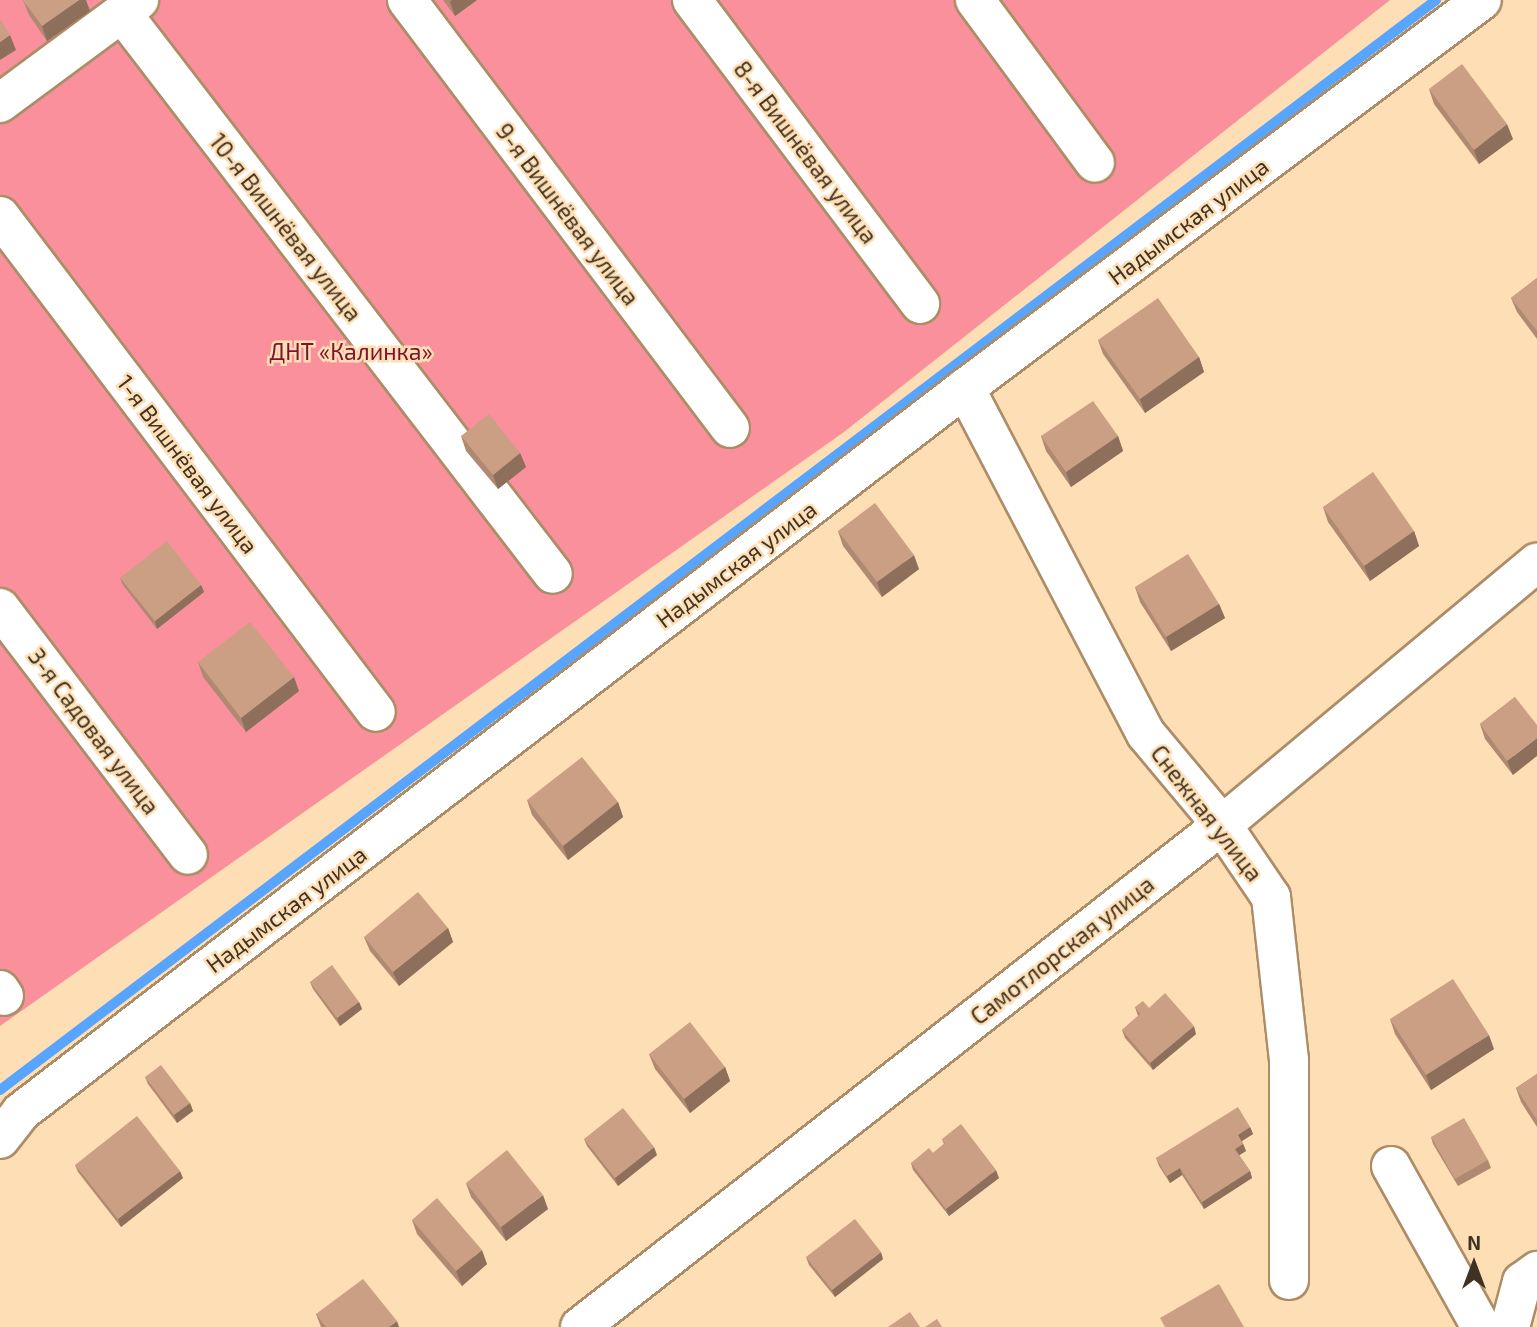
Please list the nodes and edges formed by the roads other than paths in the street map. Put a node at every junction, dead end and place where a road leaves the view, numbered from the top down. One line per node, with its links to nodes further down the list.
1 (407, 0): 11 (street, 9-я Вишнёвая улица)
2 (692, 0): 9 (street, 8-я Вишнёвая улица)
3 (975, 0): 7 (street)
4 (1482, 0): 10 (street, Надымская улица)
5 (131, 6): 6 (street); 13 (street, 10-я Вишнёвая улица)
6 (0, 103)
7 (1095, 163)
8 (0, 216): 15 (street, 1-я Вишнёвая улица)
9 (920, 304)
10 (965, 388): 16 (street, Снежная улица); 18 (street, Надымская улица)
11 (730, 428)
12 (1537, 563): 16 (street, Самотлорская улица)
13 (553, 574)
14 (0, 608): 17 (street, 3-я Садовая улица)
15 (376, 712)
16 (1222, 825): 21 (street, Снежная улица); 22 (street, Самотлорская улица)
17 (188, 855)
18 (0, 1139)
19 (1391, 1166): 23 (street)
20 (1537, 1271): 24 (street)
21 (1289, 1280)
22 (579, 1327)
23 (1481, 1327)
24 (1510, 1327)

